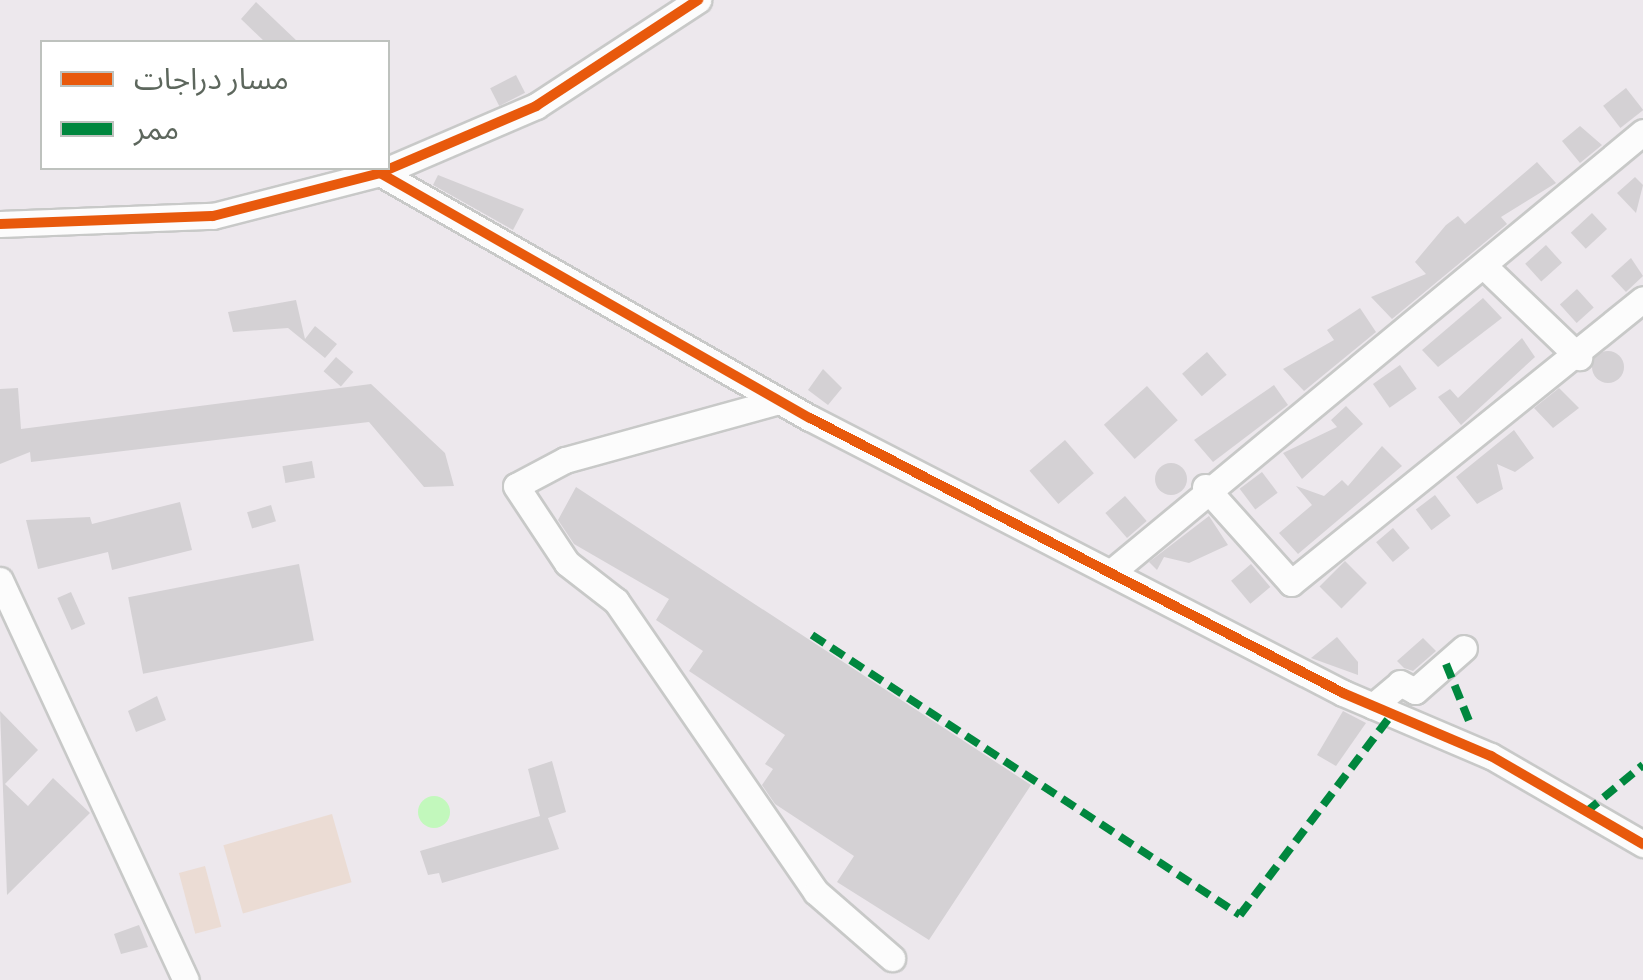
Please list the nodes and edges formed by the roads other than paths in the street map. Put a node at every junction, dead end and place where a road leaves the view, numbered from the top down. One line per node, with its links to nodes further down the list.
1 (698, 0): 3 (street)
2 (1643, 132): 7 (street)
3 (390, 168)
4 (385, 170): 5 (street)
5 (380, 172): 6 (street); 10 (street)
6 (0, 224)
7 (1484, 266): 9 (street); 11 (street)
8 (1643, 299): 9 (street)
9 (1578, 358): 11 (street)
10 (780, 401): 12 (street); 17 (street)
11 (1205, 487): 12 (street)
12 (1114, 570): 15 (street)
13 (0, 580): 18 (street)
14 (1464, 648): 15 (street)
15 (1373, 706): 16 (street)
16 (1643, 844)
17 (892, 958)
18 (186, 980)

